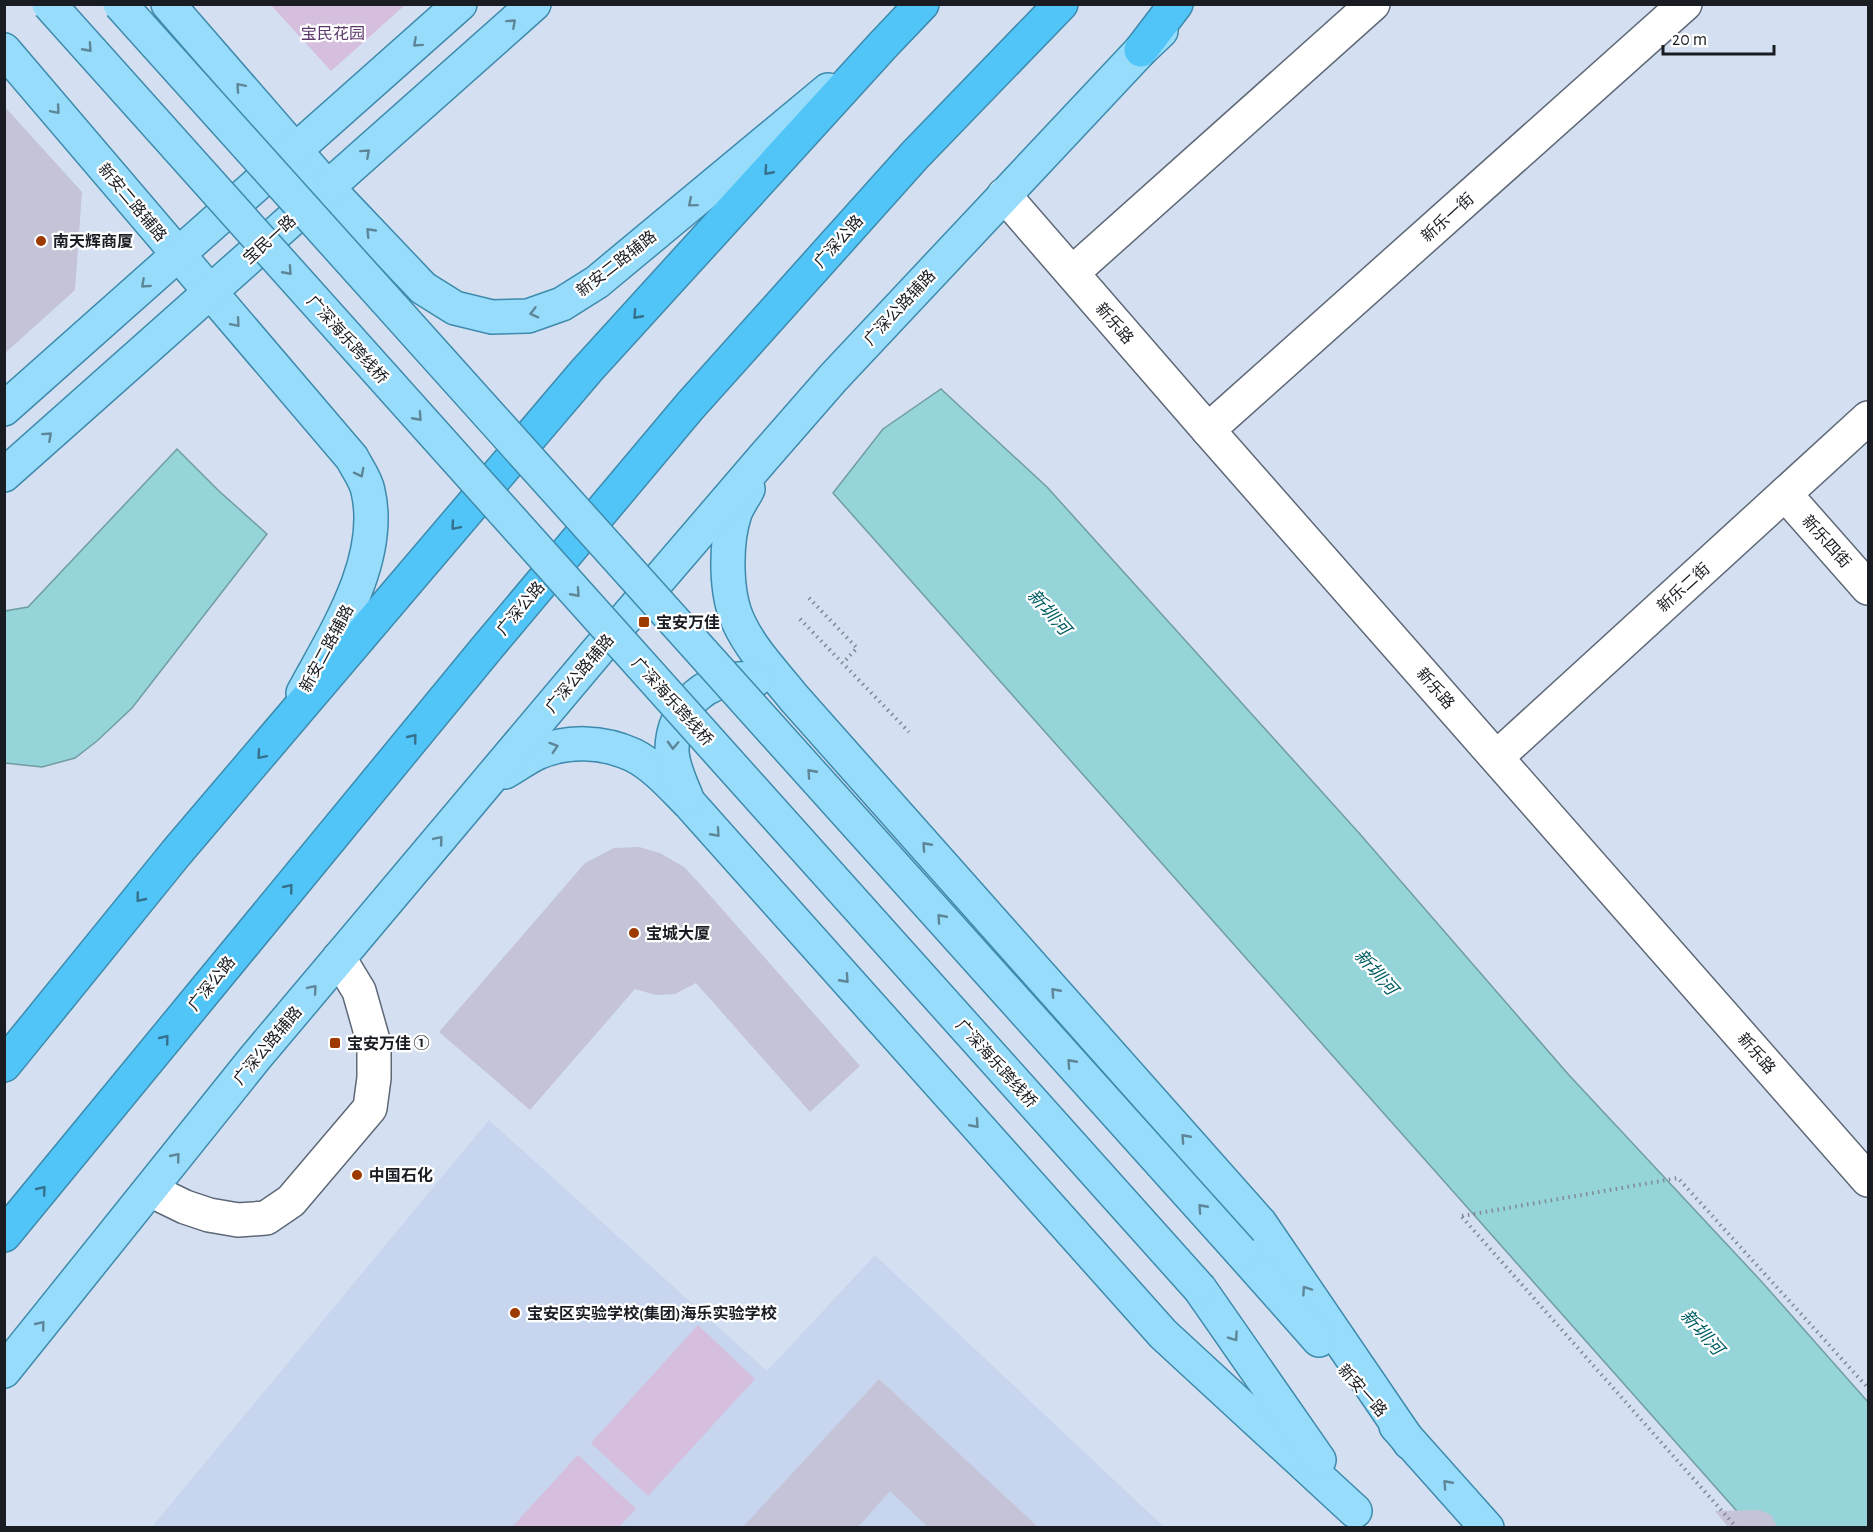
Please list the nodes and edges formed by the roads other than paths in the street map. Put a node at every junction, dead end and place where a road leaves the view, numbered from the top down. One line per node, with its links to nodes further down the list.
1 (49, 4): 40 (main road, 广深海乐跨线桥, one-way to 40, bridge)
2 (120, 4): 39 (main road, 新安一路, one-way to 2, bridge)
3 (168, 4): 15 (main road, 新安二路辅路, one-way to 3)
4 (460, 4): 15 (main road, one-way to 15)
5 (534, 4): 16 (main road, 宝民一路, one-way to 5)
6 (922, 4): 12 (highway)
7 (1061, 4): 37 (highway, 广深公路, one-way to 7)
8 (1176, 4): 14 (highway)
9 (1188, 4): 14 (main road, 广深公路辅路)
10 (1373, 4): 19 (street)
11 (1685, 4): 23 (street, 新乐一街)
12 (883, 45): 16 (main road, 新安二路辅路, one-way to 16); 29 (highway, one-way to 29)
13 (4, 50): 18 (main road, 新安二路辅路, one-way to 18)
14 (1141, 50): 17 (main road, 广深公路辅路)
15 (296, 151): 16 (main road, 新安二路辅路); 18 (main road)
16 (327, 187): 20 (main road, 宝民一路)
17 (1004, 195): 19 (street, 新乐路); 24 (main road, 广深公路辅路)
18 (178, 255): 20 (main road, 新安二路辅路); 21 (main road, one-way to 21)
19 (1072, 273): 23 (street, 新乐路)
20 (210, 292): 25 (main road, 宝民一路, one-way to 20); 29 (main road, 新安二路辅路, one-way to 29)
21 (4, 409)
22 (1869, 418): 26 (street, 新乐二街)
23 (1208, 430): 30 (street, 新乐路)
24 (764, 457): 28 (main road); 31 (main road, 广深公路辅路)
25 (4, 475)
26 (1785, 494): 27 (street, 新乐四街); 30 (street, 新乐二街)
27 (1869, 588)
28 (794, 698): 32 (main road, one-way to 32); 39 (main road, one-way to 28)
29 (284, 729): 34 (highway, one-way to 34)
30 (1497, 757): 35 (street, 新乐路)
31 (485, 785): 32 (main road, one-way to 32); 33 (main road, 广深公路辅路, one-way to 31)
32 (690, 804): 40 (main road, one-way to 40)
33 (339, 958): 36 (main road, 广深公路辅路, one-way to 33); 36 (street)
34 (4, 1065)
35 (1869, 1180)
36 (150, 1190): 38 (main road, 广深公路辅路, one-way to 36)
37 (4, 1235)
38 (4, 1371)
39 (1410, 1443): 41 (main road, 新安一路, one-way to 39)
40 (1355, 1522)
41 (1486, 1527)

